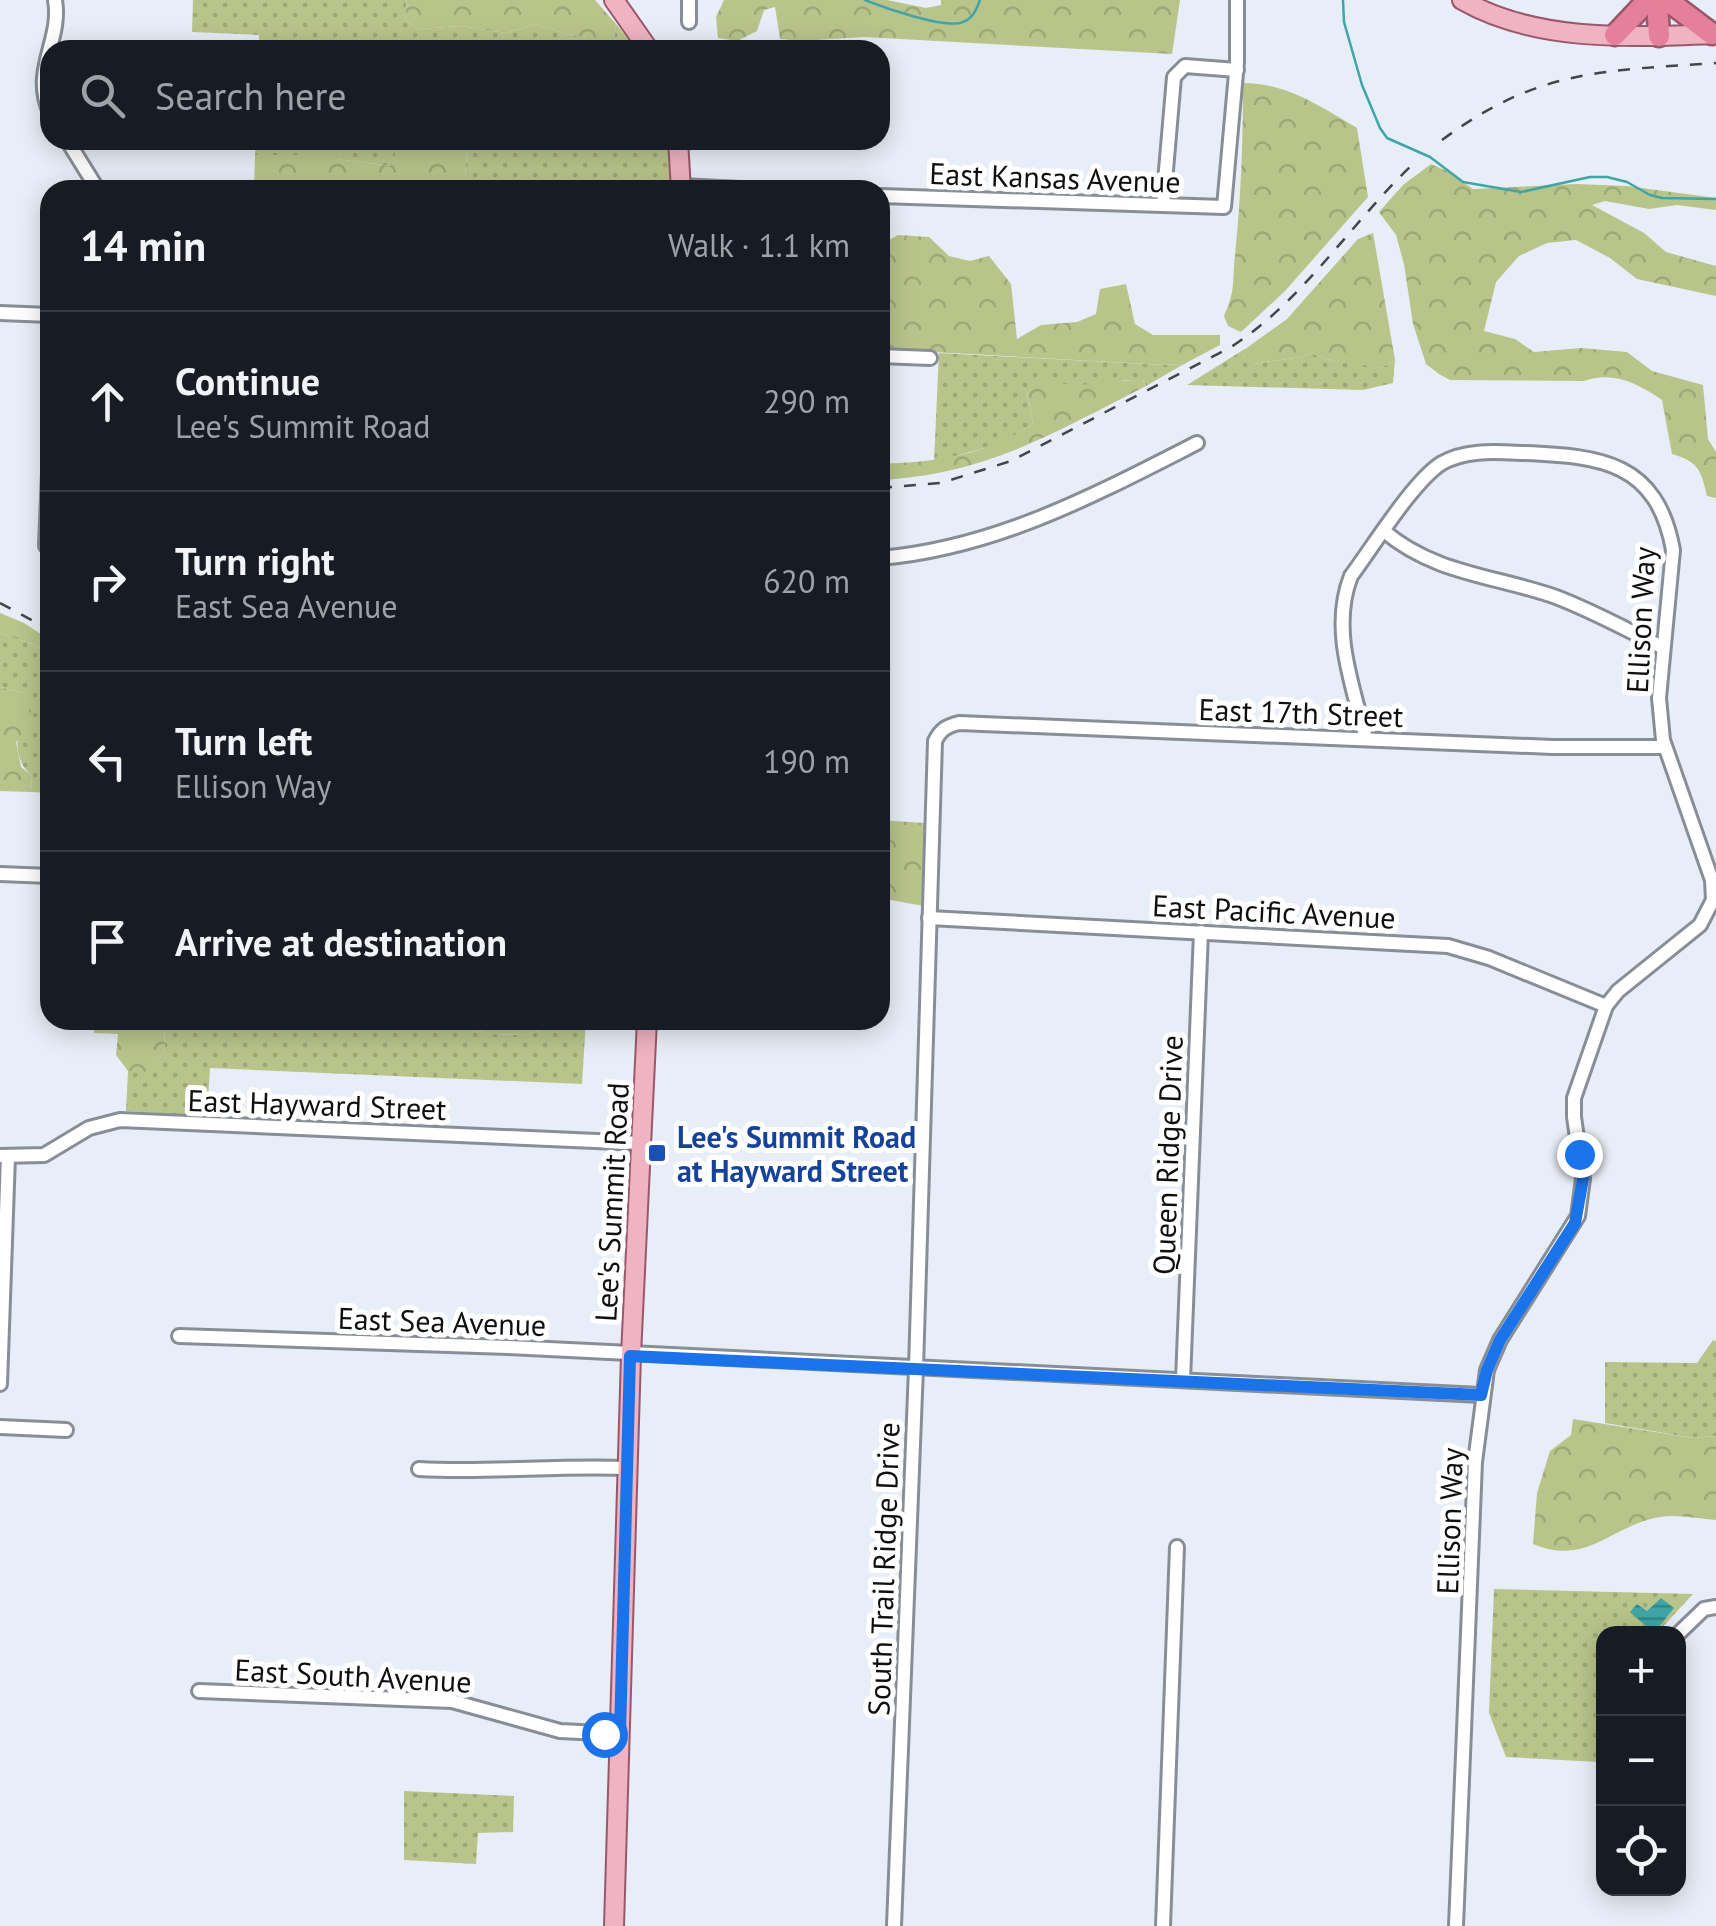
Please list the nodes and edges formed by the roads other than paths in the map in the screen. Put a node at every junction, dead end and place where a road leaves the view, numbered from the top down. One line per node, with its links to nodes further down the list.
1 (55, 0): 13 (street)
2 (614, 0): 14 (main road)
3 (690, 0): 9 (street)
4 (1237, 0): 15 (street)
5 (1462, 0): 11 (main road)
6 (1648, 0): 11 (highway)
7 (1656, 0): 12 (highway)
8 (1667, 0): 10 (highway)
9 (688, 22)
10 (1714, 34): 12 (main road)
11 (1615, 35): 12 (main road)
12 (1658, 36)
13 (50, 40)
14 (641, 40)
15 (1236, 70): 21 (street); 21 (street, East Kansas Avenue)
16 (73, 150): 18 (street)
17 (679, 150): 19 (main road)
18 (92, 180)
19 (680, 180)
20 (890, 196): 21 (street, East Kansas Avenue)
21 (1163, 205)
22 (0, 313): 23 (street)
23 (40, 314)
24 (890, 356): 25 (street)
25 (930, 358)
26 (1196, 444): 28 (street)
27 (1384, 531): 29 (street); 29 (street, Ellison Way); 31 (street)
28 (890, 556)
29 (1662, 647): 32 (street, Ellison Way)
30 (938, 734): 31 (street, East 17th Street); 35 (street, South Trail Ridge Drive)
31 (1366, 739): 32 (street, East 17th Street)
32 (1665, 747): 37 (street, Ellison Way)
33 (0, 874): 34 (street)
34 (40, 876)
35 (929, 918): 36 (street, East Pacific Avenue); 43 (street, South Trail Ridge Drive)
36 (1201, 932): 37 (street, East Pacific Avenue); 44 (street, Queen Ridge Drive)
37 (1606, 1006): 46 (street, Ellison Way)
38 (647, 1030): 39 (main road, Lee's Summit Road)
39 (641, 1142): 40 (street, East Hayward Street); 42 (main road, Lee's Summit Road)
40 (4, 1156): 45 (street)
41 (179, 1336): 42 (street, East Sea Avenue)
42 (630, 1356): 43 (street, East Sea Avenue); 50 (main road, Lee's Summit Road)
43 (916, 1368): 44 (street, East Sea Avenue); 57 (street, South Trail Ridge Drive)
44 (1183, 1380): 46 (street, East Sea Avenue)
45 (0, 1384)
46 (1481, 1395): 59 (street, Ellison Way)
47 (0, 1427): 48 (street)
48 (66, 1430)
49 (419, 1468): 50 (street)
50 (628, 1468): 55 (main road, Lee's Summit Road)
51 (1177, 1547): 58 (street)
52 (1716, 1606): 53 (street)
53 (1686, 1626)
54 (199, 1692): 55 (street, East South Avenue)
55 (620, 1734): 56 (main road, Lee's Summit Road)
56 (614, 1926)
57 (894, 1926)
58 (1163, 1926)
59 (1456, 1926)

